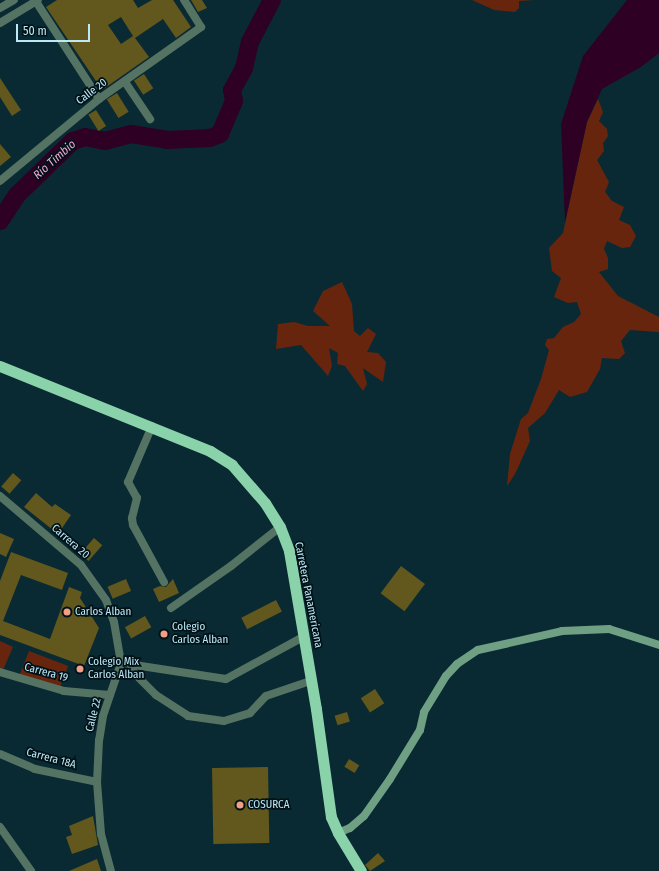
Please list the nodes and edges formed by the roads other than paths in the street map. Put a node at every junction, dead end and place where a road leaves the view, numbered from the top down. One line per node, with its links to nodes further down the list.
1 (14, 0): 4 (street)
2 (36, 0): 5 (street); 7 (street)
3 (184, 0): 6 (street, Calle 20)
4 (0, 8)
5 (0, 23)
6 (125, 82): 7 (street, Calle 20); 8 (street)
7 (99, 99): 9 (street, Calle 20)
8 (150, 119)
9 (0, 181)
10 (0, 366): 11 (highway, Carretera Panamericana)
11 (152, 426): 13 (highway, Carretera Panamericana); 14 (street)
12 (0, 496): 18 (street, Carrera 20)
13 (280, 527): 15 (street); 16 (highway, Carretera Panamericana)
14 (164, 582)
15 (171, 608)
16 (304, 638): 19 (street); 21 (highway, Carretera Panamericana)
17 (659, 645): 26 (main road)
18 (121, 663): 19 (street); 22 (street, Calle 22)
19 (130, 665): 21 (street)
20 (0, 672): 22 (street, Carrera 19)
21 (310, 681): 26 (highway, Carretera Panamericana)
22 (110, 695): 24 (street, Calle 22)
23 (0, 754): 24 (street, Carrera 18A)
24 (97, 782): 28 (street, Calle 22)
25 (0, 827): 27 (street)
26 (338, 833): 29 (highway, Carretera Panamericana)
27 (31, 871)
28 (111, 871)
29 (361, 871)

